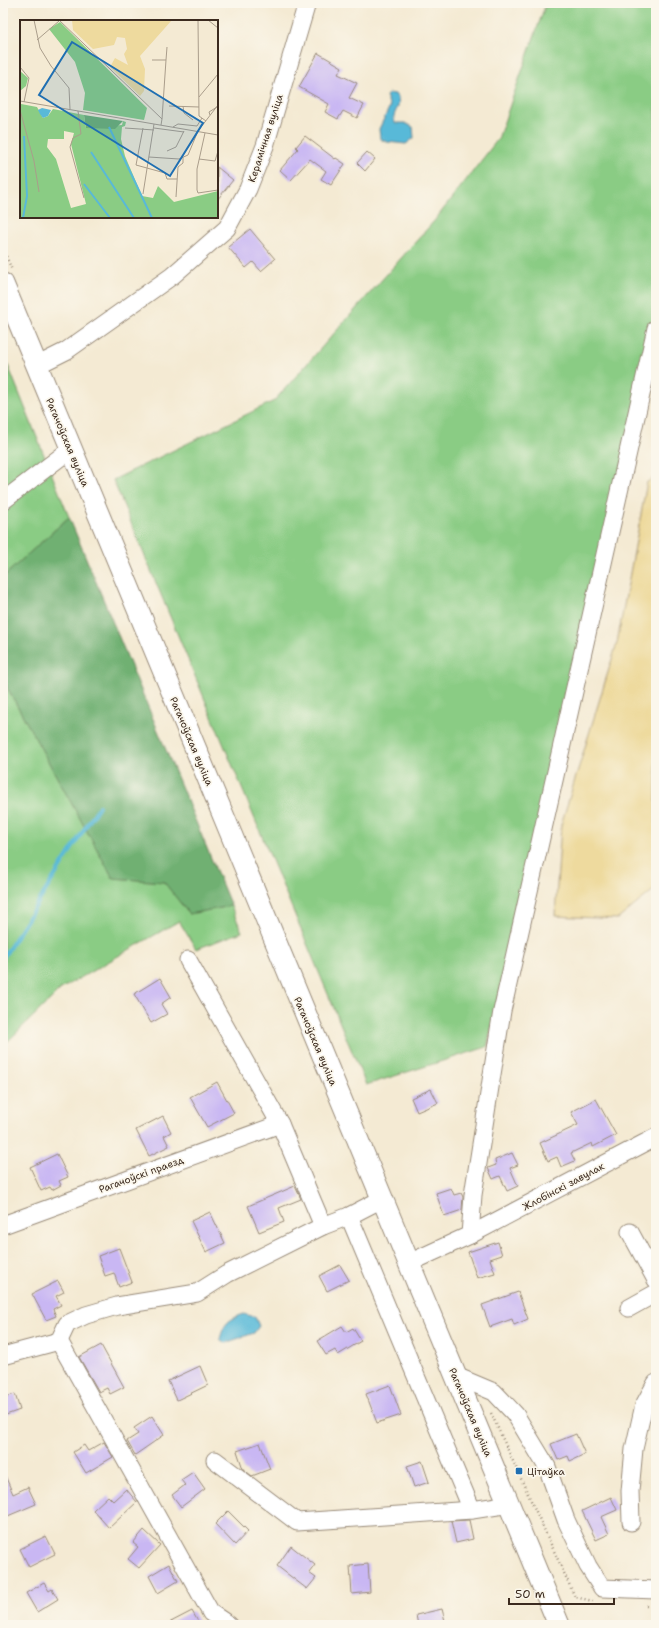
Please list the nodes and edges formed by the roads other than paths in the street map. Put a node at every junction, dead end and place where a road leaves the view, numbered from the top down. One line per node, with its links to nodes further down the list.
1 (307, 3): 4 (street, Керамічная вуліца)
2 (3, 284): 4 (main road, Рагачоўская вуліца)
3 (656, 328): 15 (street)
4 (36, 366): 5 (main road, Рагачоўская вуліца)
5 (71, 448): 6 (street); 10 (main road, Рагачоўская вуліца)
6 (3, 502)
7 (188, 960): 8 (street)
8 (280, 1124): 12 (street, Рагачоўскі праезд); 13 (street)
9 (656, 1138): 15 (street, Жлобінскі завулак)
10 (382, 1199): 11 (street); 16 (main road, Рагачоўская вуліца)
11 (349, 1216): 13 (street); 26 (street)
12 (3, 1225)
13 (323, 1226): 20 (street)
14 (630, 1232): 17 (street)
15 (470, 1235): 16 (street, Жлобінскі завулак)
16 (409, 1263): 22 (main road, Рагачоўская вуліца)
17 (656, 1280)
18 (656, 1293): 19 (street)
19 (629, 1308)
20 (59, 1341): 21 (street); 29 (street)
21 (3, 1356)
22 (456, 1376): 25 (main road, Рагачоўская вуліца); 28 (street)
23 (656, 1383): 27 (street)
24 (215, 1460): 26 (street)
25 (510, 1504): 26 (street); 30 (main road, Рагачоўская вуліца)
26 (472, 1510)
27 (631, 1522)
28 (656, 1590)
29 (229, 1625)
30 (559, 1625)

